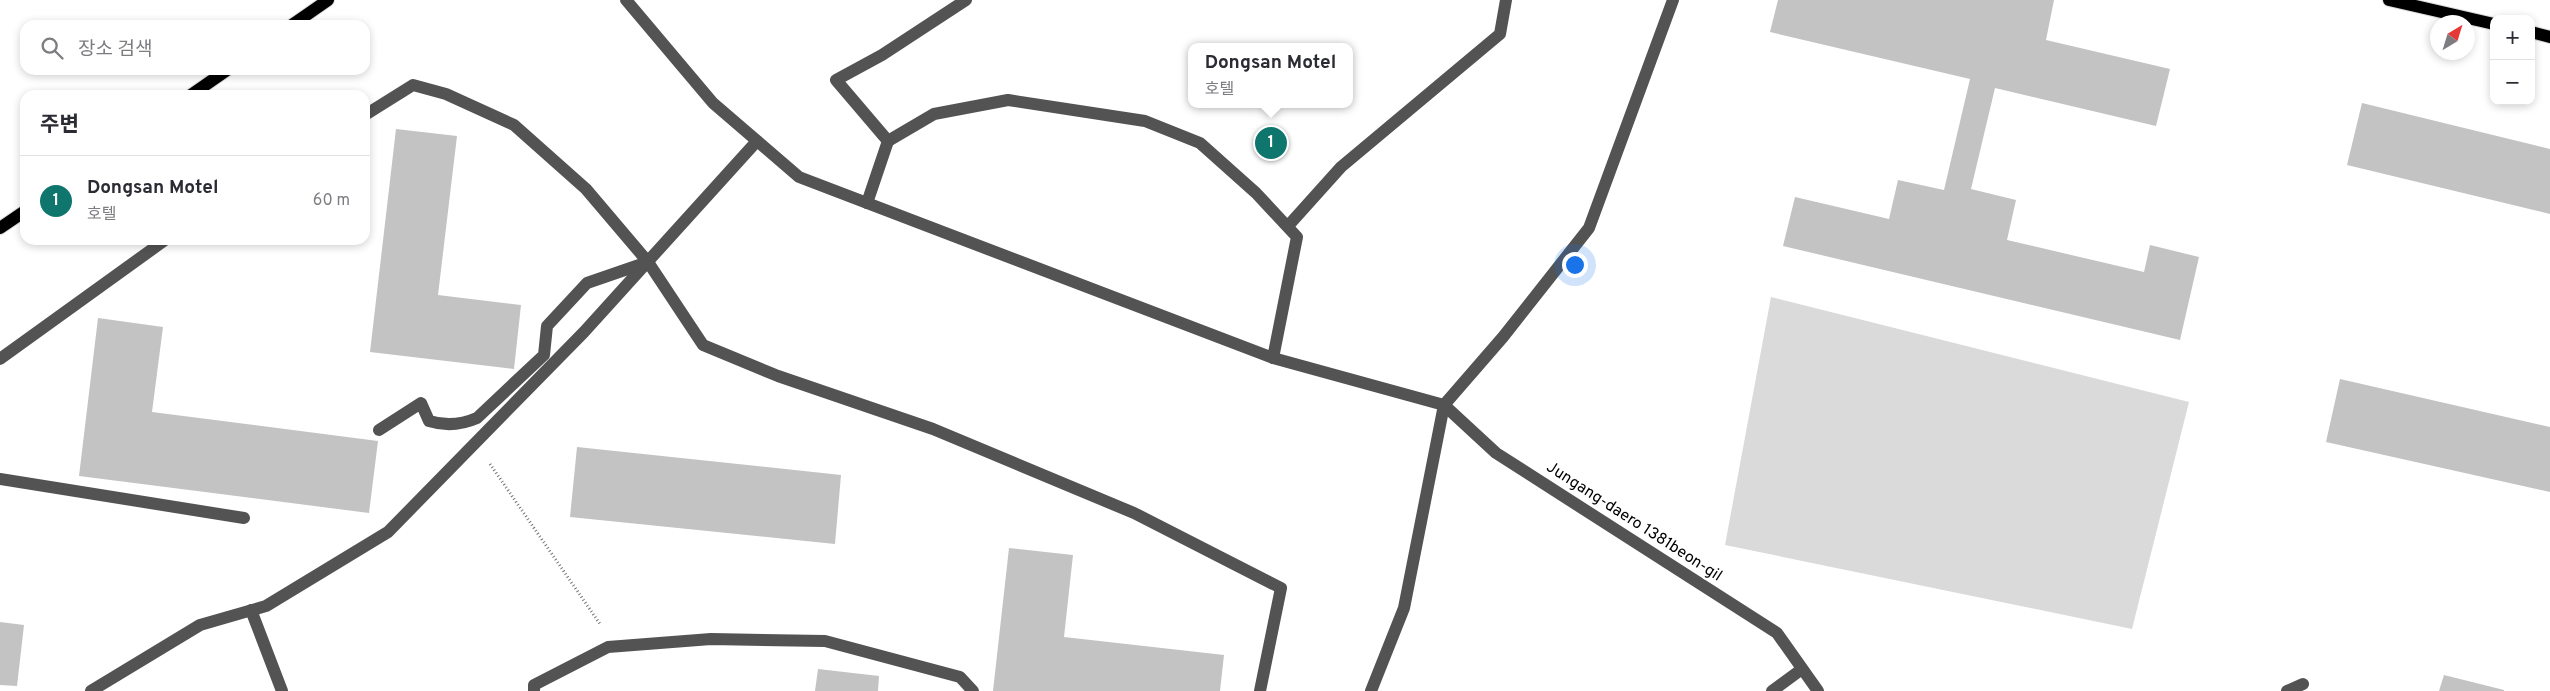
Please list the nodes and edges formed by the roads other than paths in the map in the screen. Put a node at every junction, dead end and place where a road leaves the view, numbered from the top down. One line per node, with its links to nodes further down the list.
1 (328, 0): 7 (main road)
2 (626, 0): 15 (street)
3 (966, 0): 14 (street)
4 (1506, 0): 18 (street)
5 (1673, 0): 24 (street)
6 (2389, 0): 8 (main road)
7 (299, 20)
8 (2490, 23)
9 (2535, 33): 10 (main road)
10 (2550, 37)
11 (221, 75): 12 (main road)
12 (199, 90)
13 (370, 112): 21 (street)
14 (888, 141): 16 (street); 18 (street)
15 (757, 142): 16 (street); 21 (street)
16 (868, 204): 22 (street)
17 (20, 214): 19 (main road)
18 (1288, 226): 22 (street)
19 (0, 228)
20 (158, 245): 23 (street)
21 (648, 262): 25 (street); 28 (street); 35 (street)
22 (1273, 358): 24 (street)
23 (0, 359)
24 (1444, 405): 29 (street, Jungang-daero 1381beon-gil); 36 (street)
25 (379, 430)
26 (0, 478): 27 (street)
27 (244, 518)
28 (251, 610): 31 (street); 32 (street)
29 (1802, 669): 37 (street); 38 (street, Jungang-daero 1381beon-gil)
30 (2303, 684): 39 (street)
31 (90, 691)
32 (282, 691)
33 (534, 691): 34 (street)
34 (973, 691)
35 (1260, 691)
36 (1371, 691)
37 (1772, 691)
38 (1818, 691)
39 (2287, 691)

